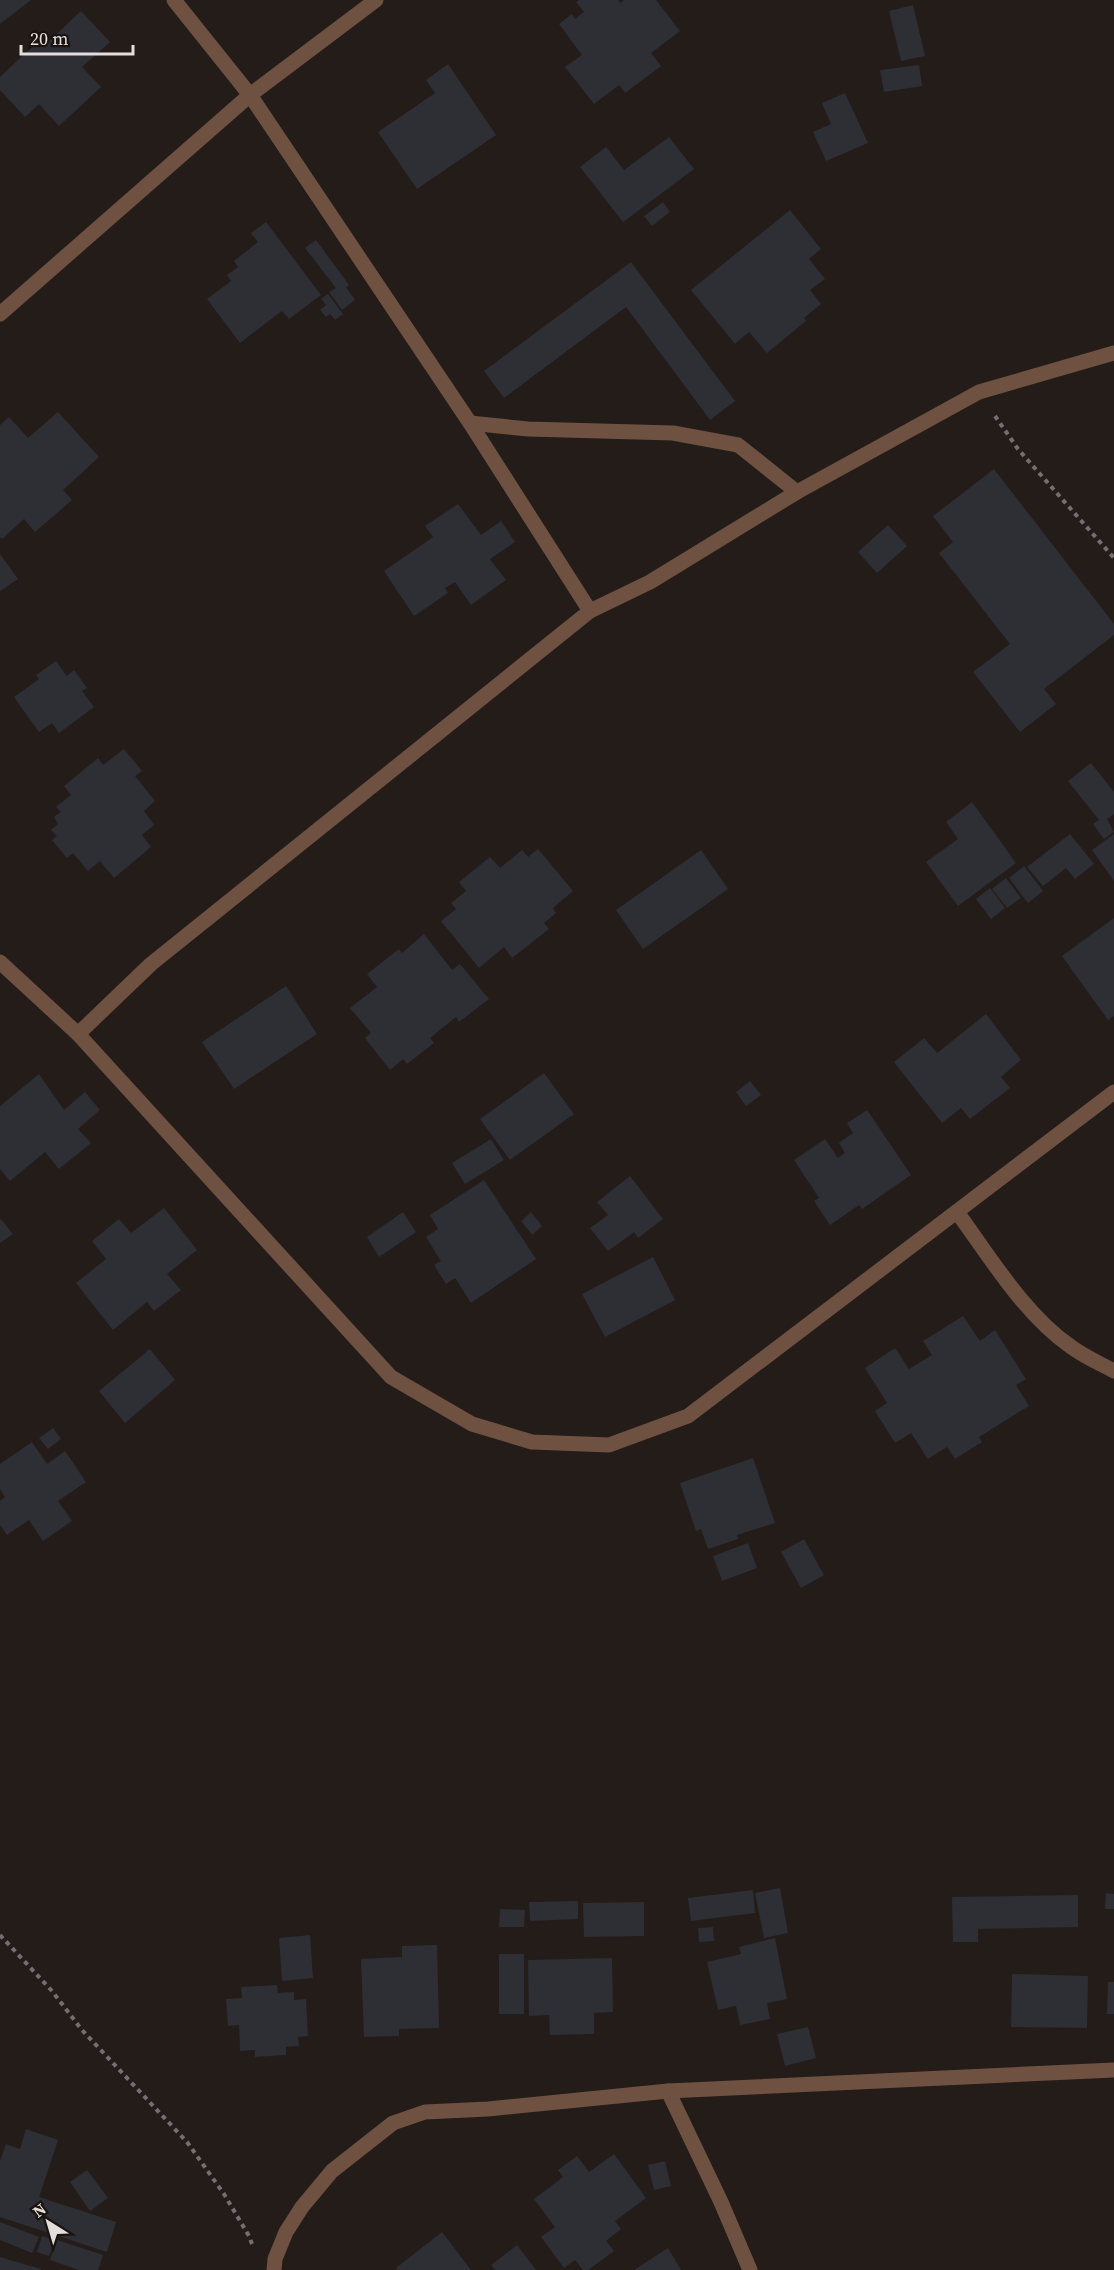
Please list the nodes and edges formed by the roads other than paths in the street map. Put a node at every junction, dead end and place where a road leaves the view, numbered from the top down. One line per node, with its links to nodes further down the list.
1 (174, 0): 3 (street)
2 (376, 0): 3 (street)
3 (249, 95): 4 (street); 6 (street)
4 (0, 314)
5 (1114, 353): 7 (street)
6 (470, 423): 7 (street); 8 (street)
7 (797, 492): 8 (street)
8 (590, 611): 10 (street)
9 (0, 962): 10 (street)
10 (78, 1034): 12 (street)
11 (1114, 1092): 12 (street)
12 (957, 1212): 13 (street)
13 (1114, 1371)
14 (1114, 2070): 15 (street)
15 (669, 2091): 16 (street); 17 (street)
16 (274, 2270)
17 (750, 2270)

